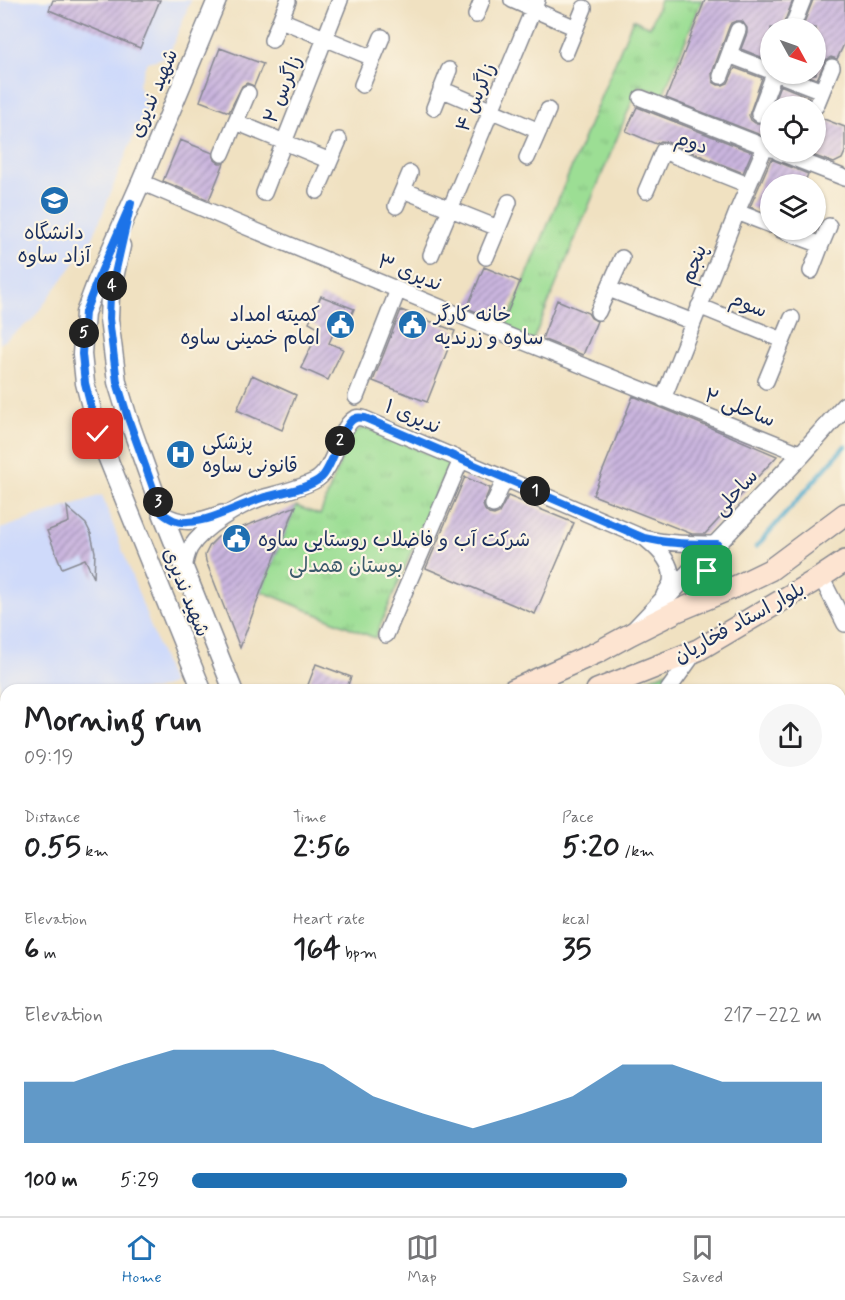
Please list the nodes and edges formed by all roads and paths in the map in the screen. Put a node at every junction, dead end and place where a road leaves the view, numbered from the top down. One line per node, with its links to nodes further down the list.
1 (217, 0): 48 (street, شهید ندیری)
2 (288, 0): 11 (street)
3 (340, 0): 15 (street, زاگرس ۲)
4 (482, 0): 9 (street)
5 (512, 0): 7 (street)
6 (803, 0): 10 (street)
7 (535, 4): 12 (street); 34 (street, زاگرس ۴)
8 (584, 8): 12 (street)
9 (476, 15)
10 (796, 18)
11 (280, 20): 15 (street); 16 (street)
12 (576, 28): 17 (street)
13 (738, 30): 18 (street)
14 (382, 37): 19 (street)
15 (325, 38): 19 (street); 39 (street, زاگرس ۲)
16 (272, 40)
17 (566, 52)
18 (729, 55): 20 (street); 23 (street)
19 (373, 58): 26 (street)
20 (760, 67)
21 (832, 67): 28 (street)
22 (449, 70): 27 (street)
23 (721, 76)
24 (770, 84): 35 (street)
25 (803, 84): 28 (street)
26 (362, 85)
27 (441, 89): 32 (street); 34 (street)
28 (822, 91): 30 (street)
29 (248, 93): 36 (street)
30 (820, 96)
31 (641, 98): 40 (street)
32 (434, 108)
33 (548, 110): 37 (street)
34 (492, 111): 37 (street); 57 (street, زاگرس ۴)
35 (759, 114)
36 (236, 122): 39 (street); 41 (street)
37 (539, 131): 42 (street)
38 (339, 140): 43 (street)
39 (284, 141): 43 (street); 53 (street, زاگرس ۲)
40 (760, 145)
41 (222, 154)
42 (527, 158)
43 (330, 160): 51 (street)
44 (762, 162): 49 (street, پنجم)
45 (809, 162): 47 (street)
46 (410, 173): 50 (street)
47 (844, 174)
48 (141, 182): 55 (street, شهید ندیری); 69 (street, ندیری ۳)
49 (747, 185): 52 (street, دوم); 58 (street, پنجم)
50 (403, 190): 56 (street); 57 (street)
51 (317, 191)
52 (646, 191)
53 (264, 193)
54 (509, 202): 61 (street)
55 (131, 203): 84 (street, شهید ندیری); 97 (street, شهید ندیری)
56 (396, 206)
57 (450, 209): 61 (street); 64 (street, زاگرس ۴)
58 (736, 212): 59 (street); 70 (street, پنجم)
59 (760, 221)
60 (829, 226): 63 (street)
61 (498, 228): 65 (street)
62 (808, 240): 63 (street)
63 (821, 245): 67 (street)
64 (431, 255)
65 (486, 257)
66 (622, 258): 68 (street)
67 (810, 271)
68 (609, 289): 71 (street); 73 (street)
69 (398, 290): 76 (street); 77 (street, ندیری ۳)
70 (699, 306): 73 (street, پنجم); 74 (street, سوم)
71 (598, 312)
72 (792, 318): 74 (street)
73 (693, 322): 77 (street, پنجم)
74 (782, 340): 75 (street)
75 (766, 381)
76 (356, 397)
77 (663, 399): 79 (street, ساحلی ۲)
78 (845, 406): 79 (street, ساحلی)
79 (802, 454): 87 (street, ساحلی)
80 (461, 460): 81 (street, ندیری ۱); 83 (street, ندیری ۱); 95 (street)
81 (505, 479): 82 (street); 86 (street, ندیری ۱)
82 (493, 505)
83 (236, 508): 84 (street); 89 (street, ندیری ۱)
84 (162, 513): 89 (street, شهید ندیری)
85 (845, 514): 91 (main road, بلوار استاد فخاریان)
86 (644, 538): 87 (street); 92 (street)
87 (712, 549): 91 (street); 92 (street, ساحلی)
88 (845, 561): 90 (main road, بلوار استاد فخاریان)
89 (184, 570): 98 (street, شهید ندیری)
90 (821, 577): 93 (street); 96 (main road, بلوار استاد فخاریان)
91 (737, 586): 94 (main road, بلوار استاد فخاریان)
92 (656, 607): 94 (street, ساحلی)
93 (845, 624)
94 (631, 634): 99 (main road, بلوار استاد فخاریان)
95 (386, 635)
96 (698, 650): 100 (main road, بلوار استاد فخاریان); 101 (street)
97 (200, 684)
98 (231, 684)
99 (526, 684)
100 (612, 684)
101 (672, 684)

